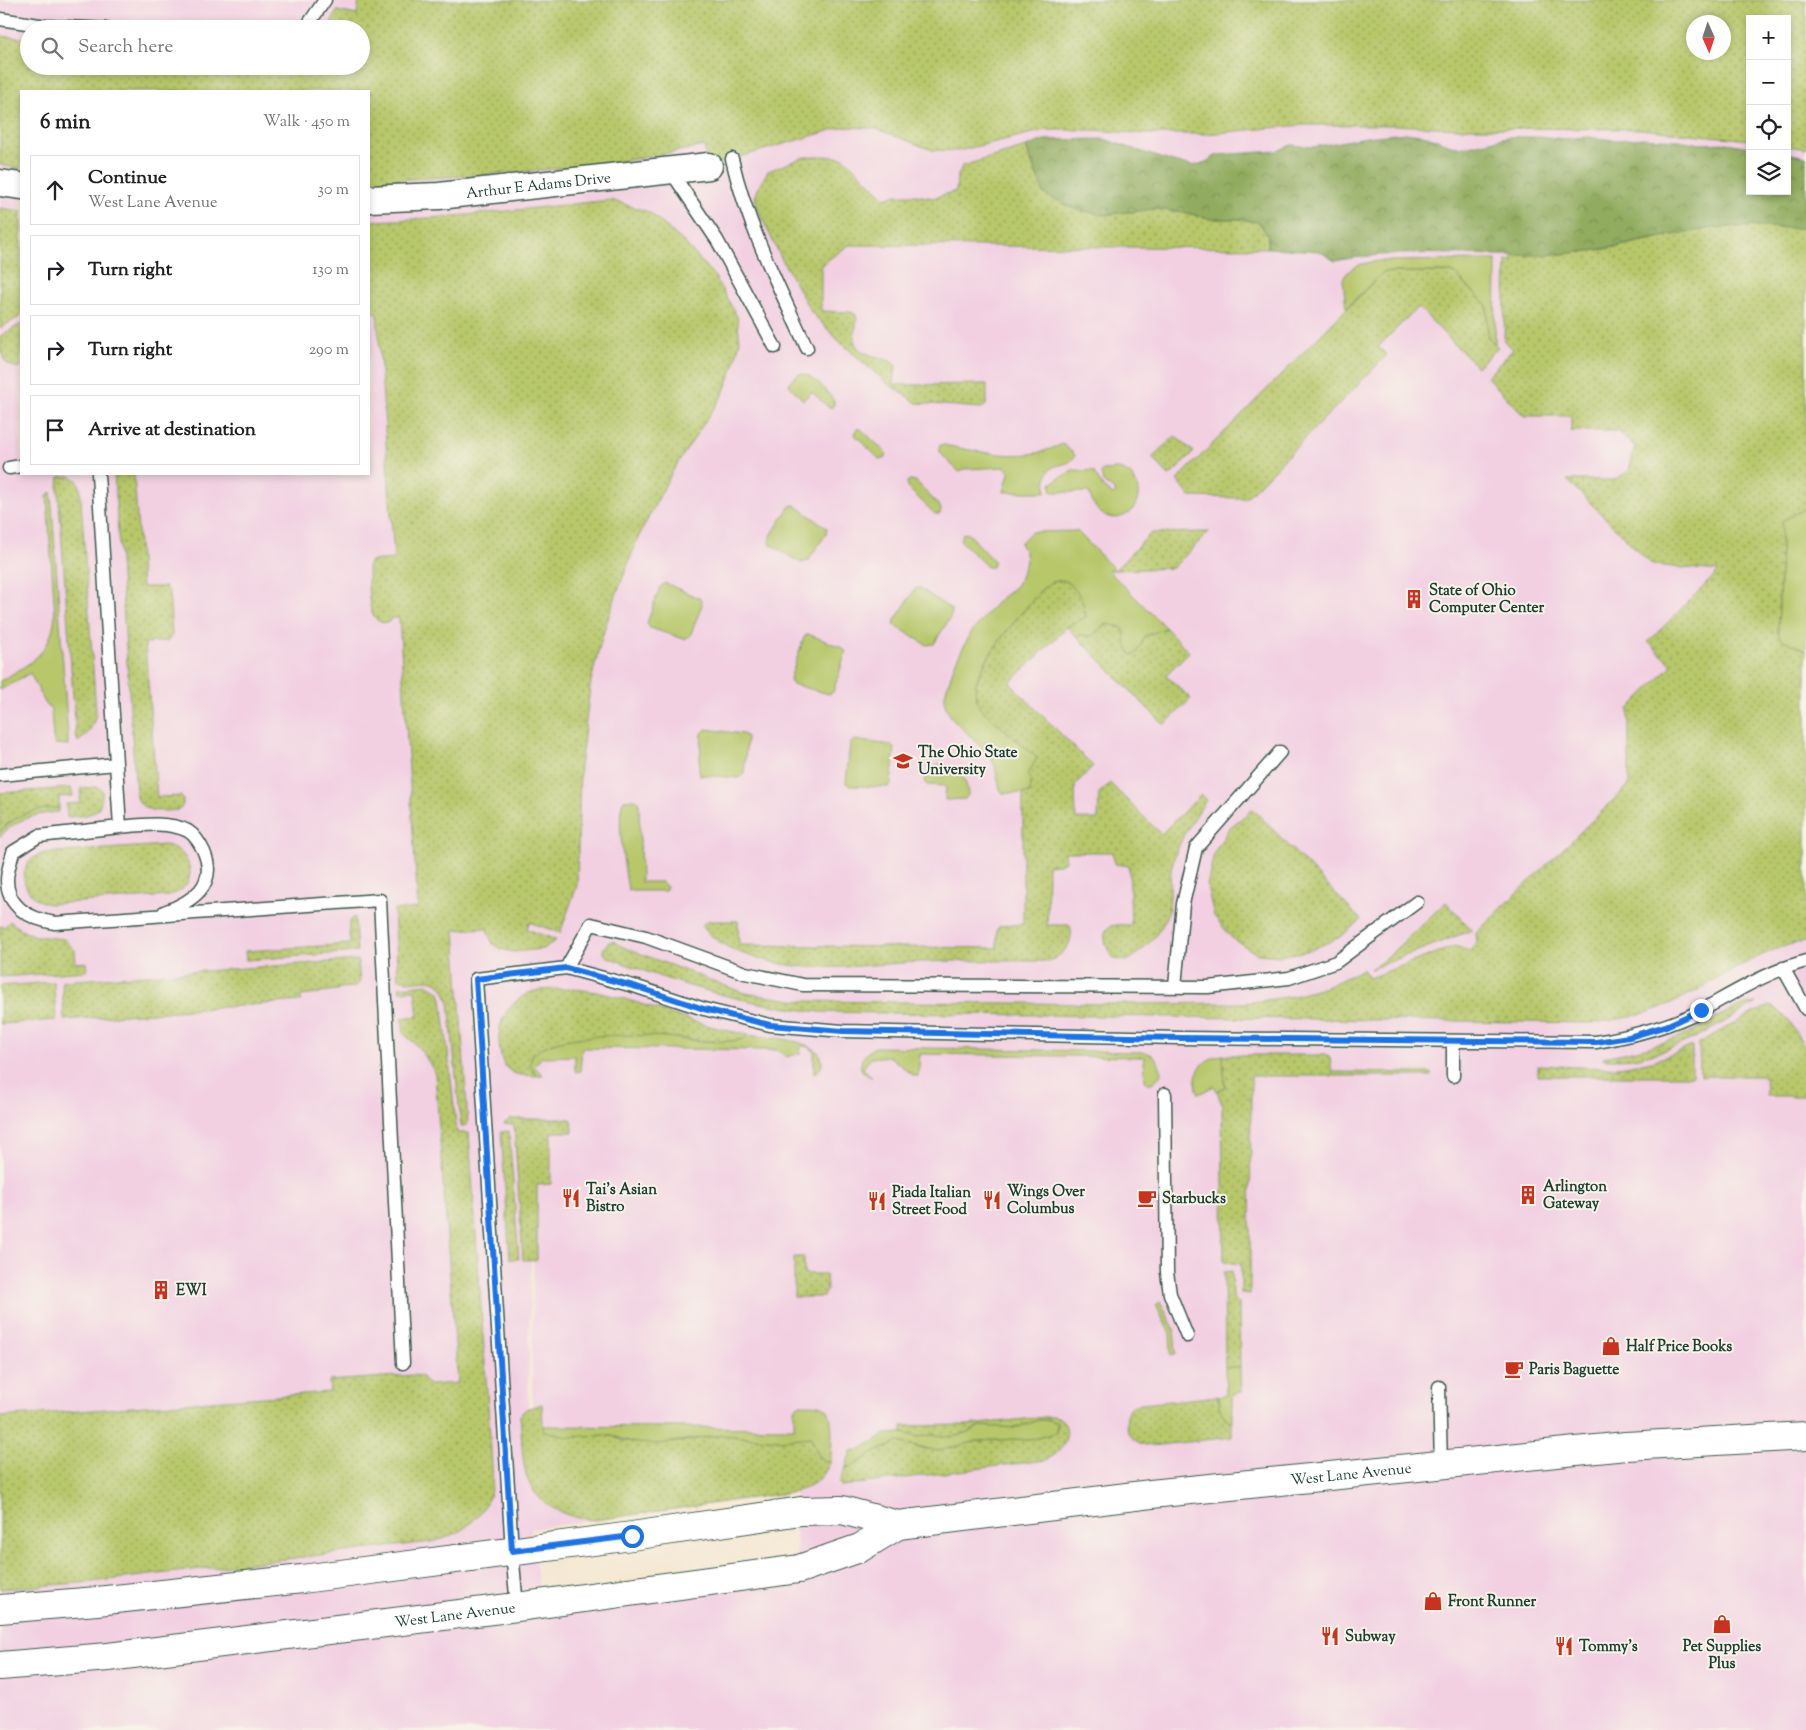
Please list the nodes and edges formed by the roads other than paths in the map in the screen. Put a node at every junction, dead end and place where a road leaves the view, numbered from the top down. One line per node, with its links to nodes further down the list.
1 (325, 0): 3 (lane)
2 (0, 19): 4 (lane)
3 (311, 20)
4 (20, 22)
5 (720, 163): 6 (street, Arthur E Adams Drive); 11 (lane)
6 (670, 170): 9 (street, Arthur E Adams Drive); 10 (lane)
7 (0, 183): 8 (street)
8 (20, 186)
9 (370, 199)
10 (775, 347)
11 (807, 348)
12 (98, 475): 14 (lane)
13 (1280, 752): 22 (lane)
14 (116, 764): 15 (lane); 16 (lane)
15 (0, 776)
16 (120, 827): 18 (lane); 18 (lane)
17 (1417, 902): 22 (lane)
18 (150, 916): 28 (lane)
19 (1806, 961): 21 (lane)
20 (566, 968): 22 (lane); 24 (lane); 33 (lane)
21 (1783, 968): 23 (lane); 24 (lane)
22 (1175, 986)
23 (1806, 1009)
24 (1453, 1041): 25 (lane)
25 (1453, 1076)
26 (1165, 1094): 27 (lane)
27 (1187, 1336)
28 (403, 1363)
29 (1439, 1387): 31 (lane)
30 (1806, 1436): 31 (main road, West Lane Avenue)
31 (1441, 1465): 32 (main road, West Lane Avenue)
32 (898, 1525): 33 (main road, West Lane Avenue); 34 (main road, West Lane Avenue)
33 (512, 1551): 34 (lane); 35 (main road, West Lane Avenue)
34 (517, 1607): 36 (main road, West Lane Avenue)
35 (0, 1609)
36 (0, 1666)

